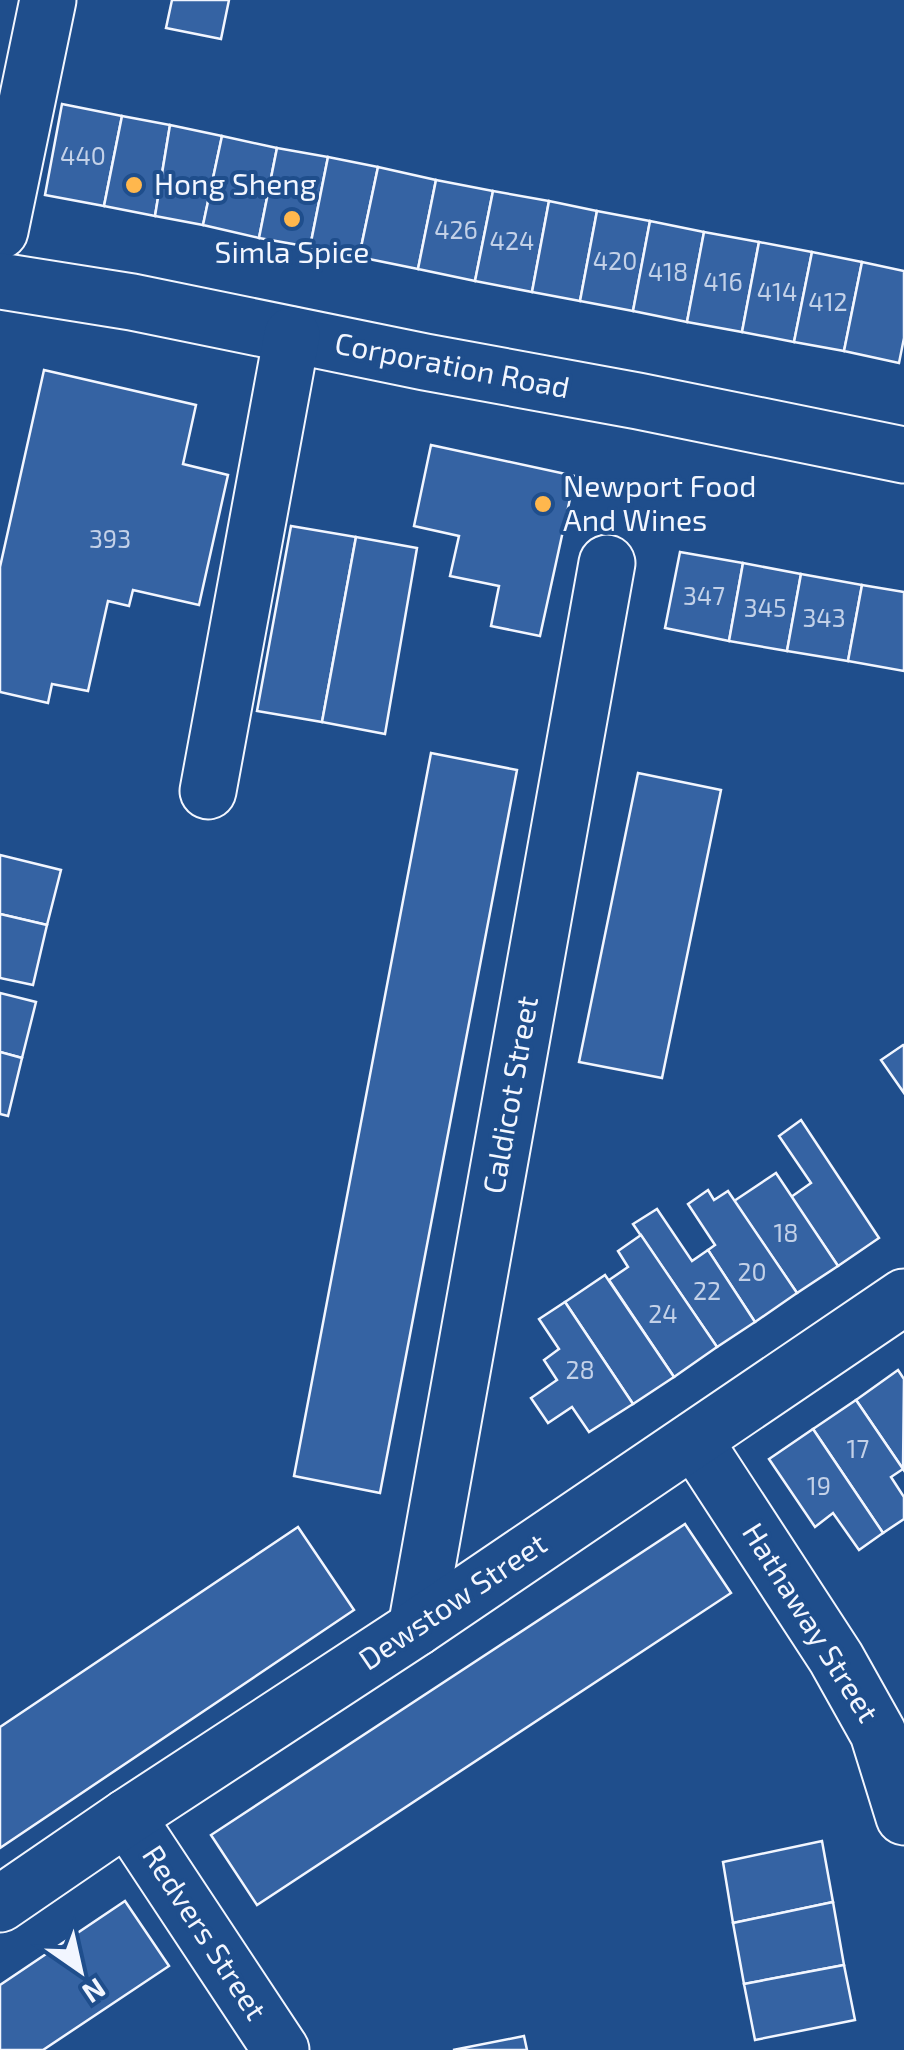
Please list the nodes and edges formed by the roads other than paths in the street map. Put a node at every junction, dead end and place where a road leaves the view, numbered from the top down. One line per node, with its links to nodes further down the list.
1 (48, 0): 2 (street)
2 (0, 231)
3 (0, 281): 4 (street, Corporation Road)
4 (292, 335): 5 (street, Corporation Road); 7 (street)
5 (904, 455)
6 (607, 563): 10 (street, Caldicot Street)
7 (208, 791)
8 (904, 1297): 9 (street, Dewstow Street)
9 (694, 1440): 10 (street, Dewstow Street); 12 (street, Hathaway Street)
10 (416, 1628): 11 (street, Dewstow Street)
11 (128, 1817): 13 (street, Dewstow Street); 14 (street, Redvers Street)
12 (904, 1817)
13 (0, 1904)
14 (281, 2050)

